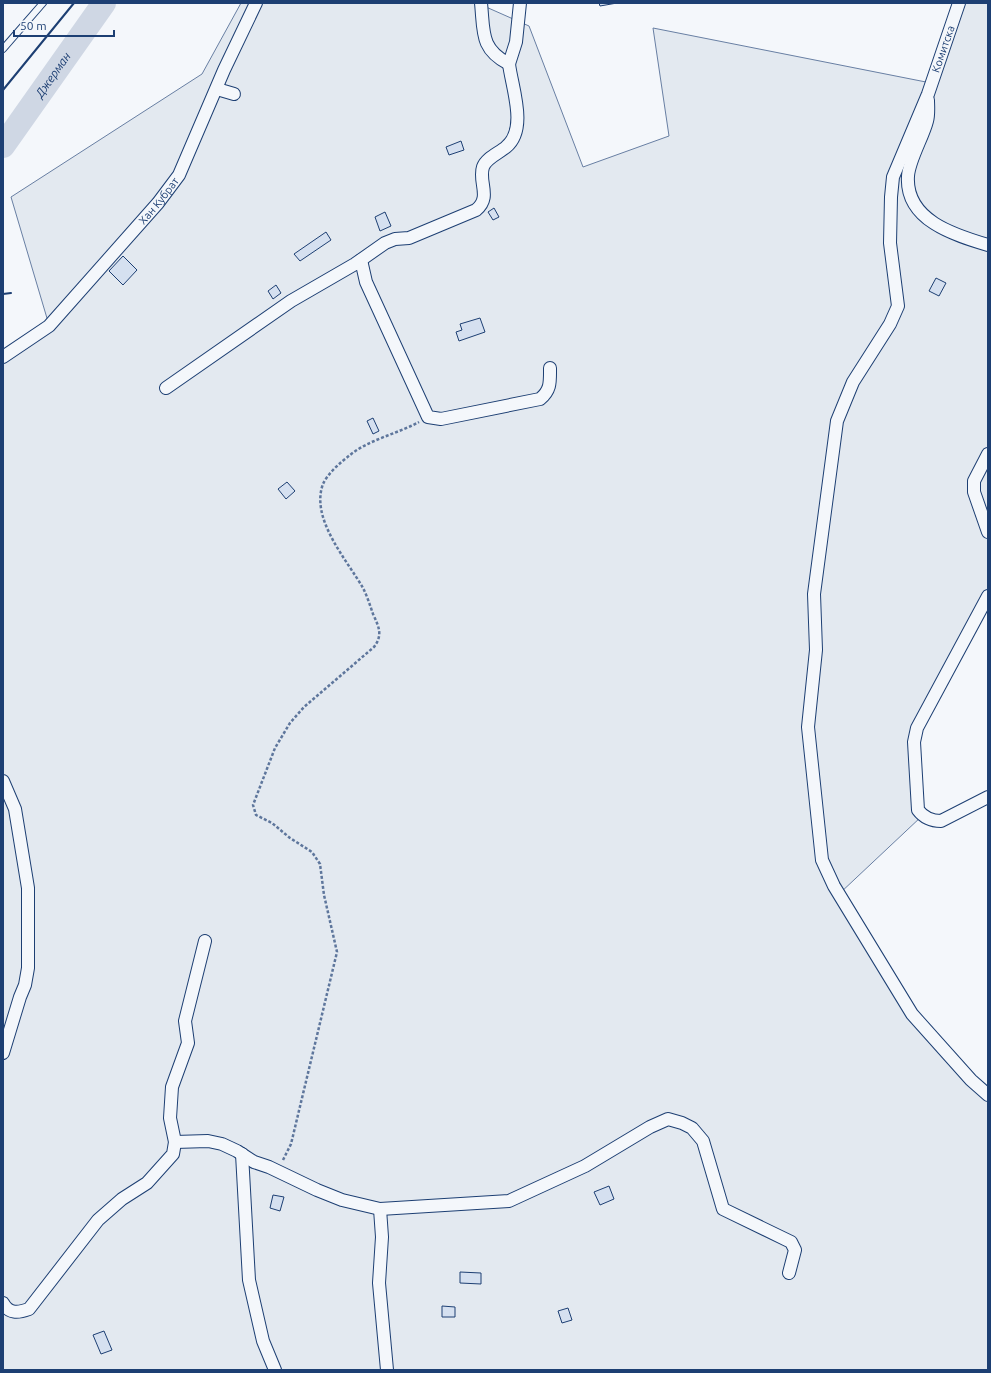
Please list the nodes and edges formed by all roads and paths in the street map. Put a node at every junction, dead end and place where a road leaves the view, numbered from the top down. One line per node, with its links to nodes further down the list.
1 (43, 3): 6 (lane)
2 (256, 3): 8 (street, Хан Кубрат)
3 (481, 3): 7 (street)
4 (520, 3): 7 (street)
5 (959, 3): 10 (street, Комитска)
6 (3, 49)
7 (509, 64): 12 (street)
8 (217, 89): 9 (street); 13 (street, Хан Кубрат)
9 (234, 94)
10 (928, 94): 11 (street); 24 (street)
11 (988, 245)
12 (361, 260): 15 (street); 16 (street)
13 (3, 357)
14 (550, 368): 16 (street)
15 (166, 388)
16 (428, 417): 27 (path)
17 (988, 454): 18 (street)
18 (988, 532)
19 (988, 596): 21 (street)
20 (3, 781): 23 (street)
21 (988, 797)
22 (205, 941): 25 (street)
23 (3, 1053)
24 (988, 1095)
25 (176, 1142): 26 (street); 30 (street)
26 (242, 1154): 27 (street); 31 (street)
27 (278, 1171): 28 (street)
28 (380, 1209): 29 (street); 32 (street)
29 (789, 1273)
30 (3, 1303)
31 (274, 1370)
32 (387, 1370)

